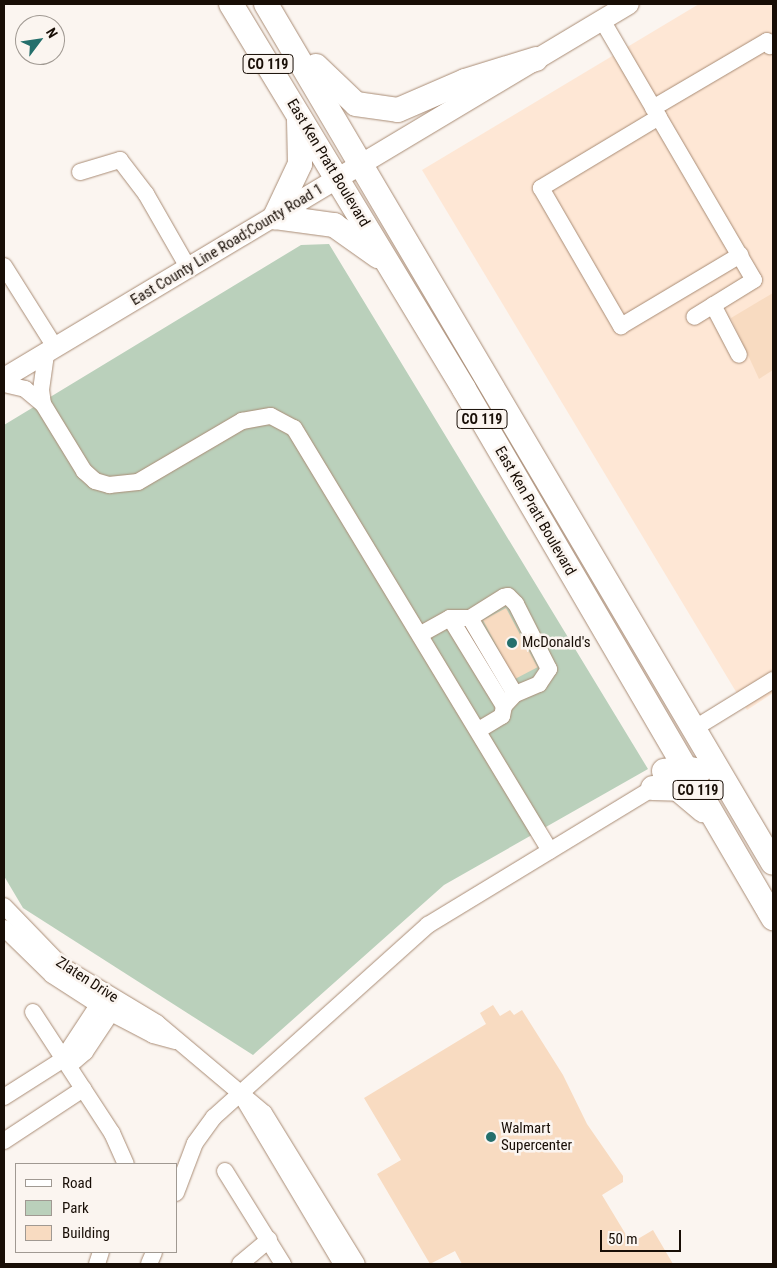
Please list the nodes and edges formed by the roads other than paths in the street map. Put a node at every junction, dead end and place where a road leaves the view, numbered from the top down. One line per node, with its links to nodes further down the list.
1 (231, 4): 9 (highway, East Ken Pratt Boulevard / CO 119)
2 (266, 4): 5 (highway, East Ken Pratt Boulevard / CO 119)
3 (629, 4): 4 (main road, East County Line Road;County Road 1)
4 (602, 20): 7 (main road, East County Line Road;County Road 1); 8 (street)
5 (280, 27): 7 (highway); 10 (highway, East Ken Pratt Boulevard / CO 119)
6 (770, 46): 8 (street)
7 (536, 59): 10 (main road, East County Line Road;County Road 1)
8 (656, 113): 14 (street); 14 (street)
9 (299, 114): 12 (highway, East Ken Pratt Boulevard / CO 119); 13 (highway)
10 (363, 164): 12 (main road, East County Line Road;County Road 1); 30 (highway, East Ken Pratt Boulevard / CO 119)
11 (80, 172): 16 (street)
12 (338, 179): 13 (main road, East County Line Road;County Road 1); 17 (highway, East Ken Pratt Boulevard / CO 119)
13 (275, 217): 16 (main road, East County Line Road;County Road 1); 17 (highway)
14 (740, 255): 18 (street)
15 (4, 266): 20 (street)
16 (189, 269): 20 (main road, East County Line Road;County Road 1)
17 (395, 273): 32 (highway, East Ken Pratt Boulevard / CO 119)
18 (713, 305): 19 (street); 21 (street)
19 (694, 317)
20 (51, 350): 22 (main road, East County Line Road;County Road 1); 24 (street)
21 (739, 354)
22 (4, 378)
23 (4, 384): 24 (street)
24 (43, 404): 27 (street)
25 (450, 618): 26 (street); 27 (street); 29 (street)
26 (470, 618): 29 (street); 29 (street)
27 (421, 634): 31 (street)
28 (773, 680): 30 (street)
29 (510, 700): 31 (street)
30 (695, 728): 34 (highway, East Ken Pratt Boulevard / CO 119)
31 (479, 730): 33 (street)
32 (668, 776): 33 (street); 35 (highway, East Ken Pratt Boulevard / CO 119); 35 (highway)
33 (550, 850): 44 (street)
34 (773, 863)
35 (763, 879): 37 (highway, East Ken Pratt Boulevard / CO 119)
36 (4, 906): 41 (street, Zlaten Drive)
37 (773, 918)
38 (4, 928): 39 (street, Zlaten Drive)
39 (104, 1009): 41 (street, Zlaten Drive); 42 (street)
40 (33, 1012): 42 (street)
41 (181, 1043): 44 (street, Zlaten Drive)
42 (66, 1063): 43 (street); 45 (street)
43 (83, 1090): 46 (street); 47 (street)
44 (242, 1093): 49 (street); 53 (street, Zlaten Drive); 54 (street, Zlaten Drive)
45 (4, 1097)
46 (4, 1141)
47 (126, 1163)
48 (225, 1171): 50 (street)
49 (178, 1188)
50 (269, 1240): 51 (street); 52 (street)
51 (240, 1264)
52 (283, 1264)
53 (342, 1264)
54 (357, 1264)

